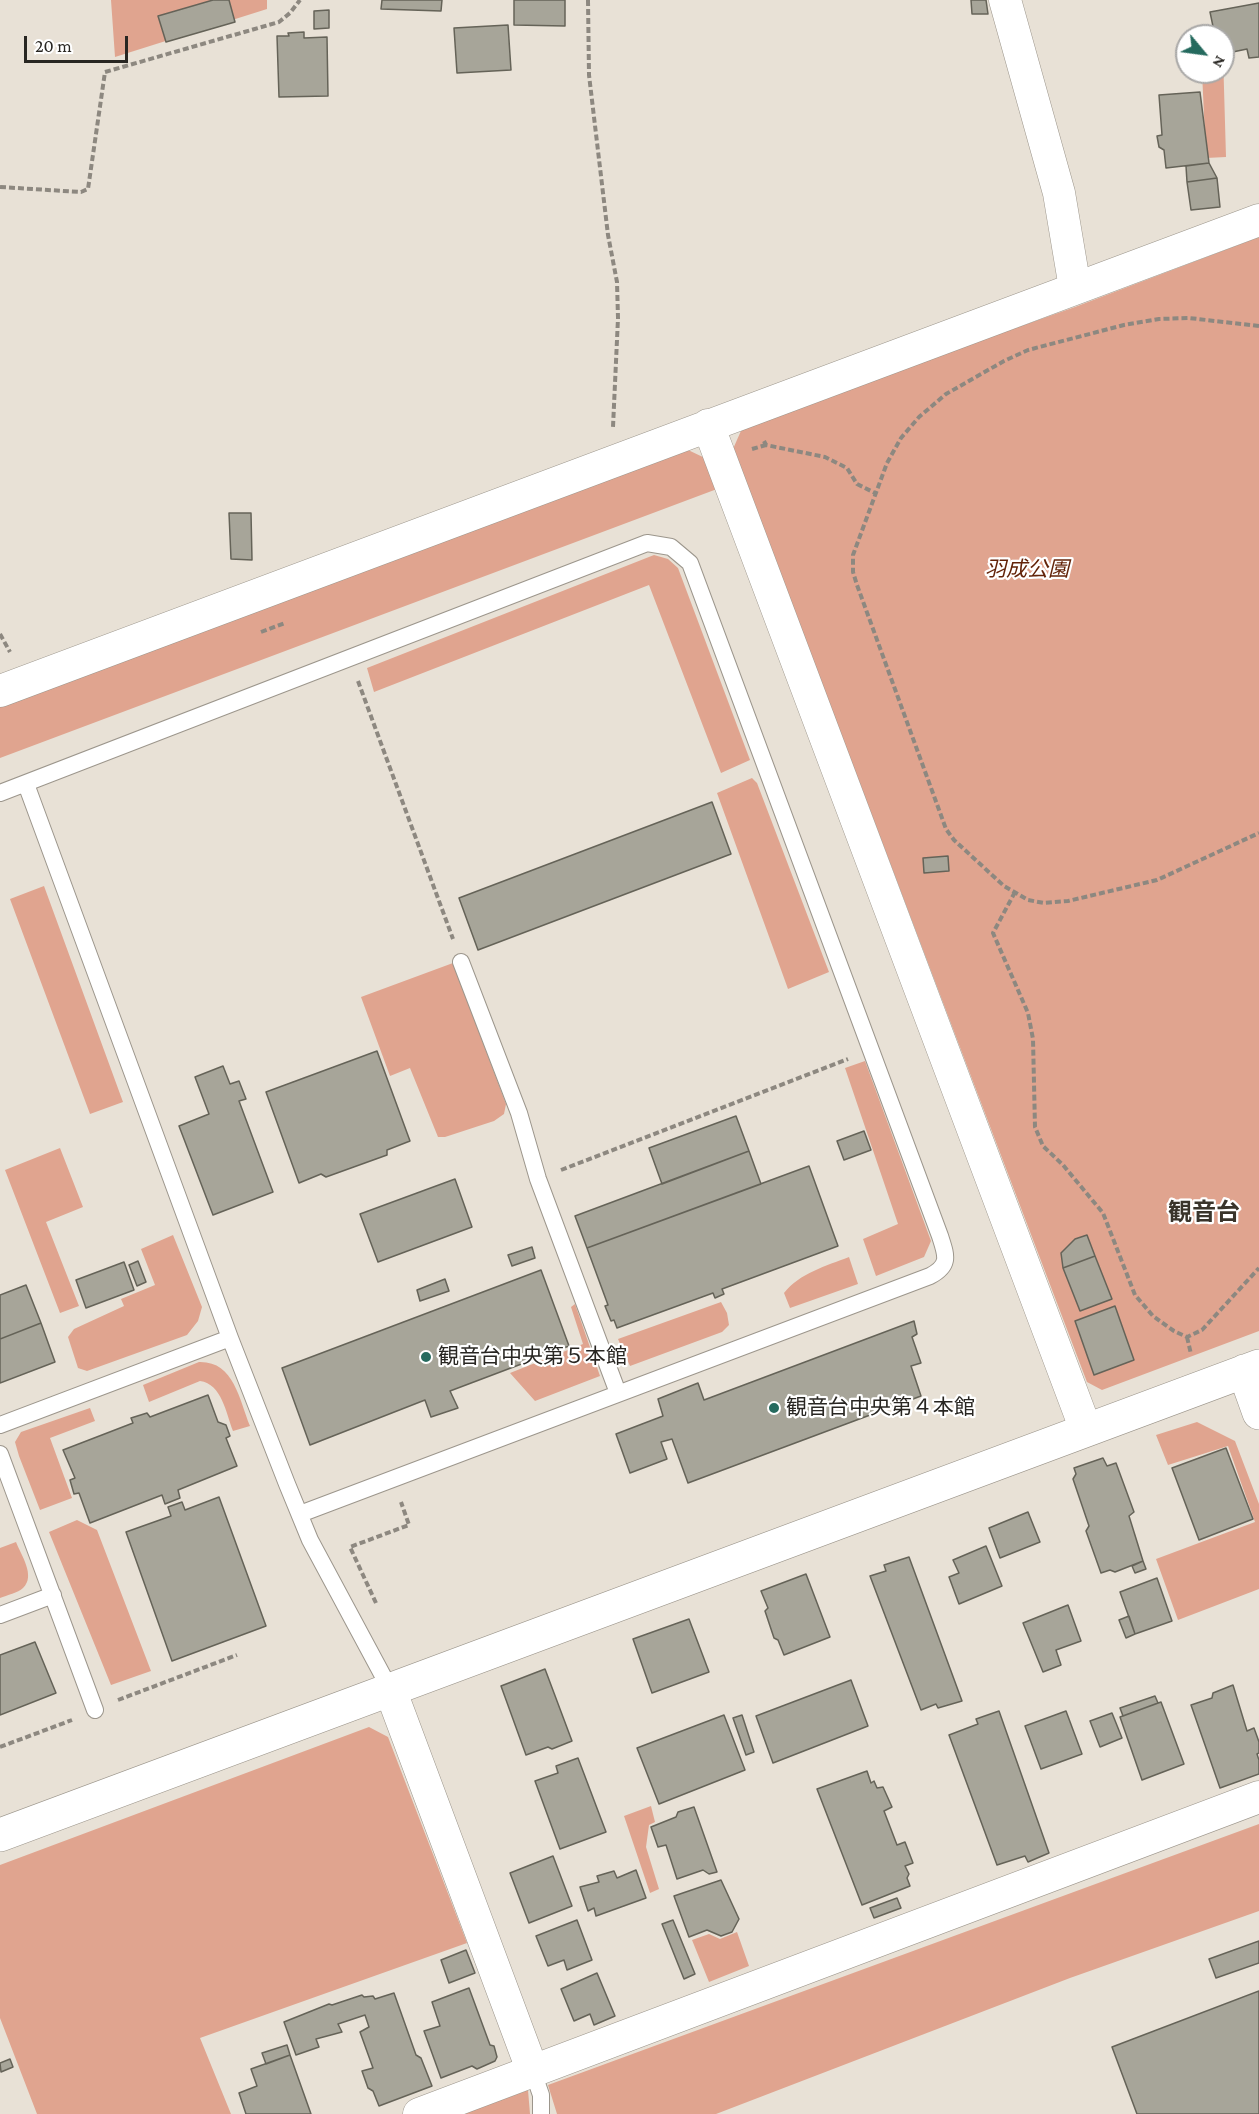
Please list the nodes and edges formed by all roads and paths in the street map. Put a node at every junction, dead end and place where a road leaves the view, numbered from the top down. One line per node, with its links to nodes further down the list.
1 (300, 0): 4 (path)
2 (588, 0): 10 (path)
3 (1005, 0): 6 (street)
4 (0, 187)
5 (1259, 220): 6 (street)
6 (1075, 288): 8 (street)
7 (1259, 326): 11 (path)
8 (751, 409): 9 (street); 11 (path)
9 (708, 425): 10 (street); 29 (street)
10 (614, 460): 13 (street)
11 (875, 493): 17 (path)
12 (350, 658): 14 (lane); 18 (path); 19 (lane)
13 (0, 691)
14 (26, 784): 15 (lane); 23 (lane)
15 (0, 793)
16 (1259, 833): 17 (path)
17 (1015, 892): 22 (path)
18 (461, 962): 20 (lane)
19 (871, 1050): 20 (path); 26 (lane)
20 (538, 1179): 26 (lane)
21 (1259, 1268): 22 (path)
22 (1187, 1337): 24 (path)
23 (230, 1338): 28 (lane); 32 (lane)
24 (1194, 1364)
25 (1251, 1368): 27 (street); 29 (street)
26 (618, 1393): 31 (lane)
27 (1259, 1413)
28 (0, 1425)
29 (1086, 1430): 36 (street)
30 (0, 1454): 33 (lane)
31 (392, 1479): 32 (lane); 34 (path)
32 (300, 1514): 36 (lane)
33 (53, 1595): 35 (lane); 37 (lane)
34 (378, 1607)
35 (0, 1615)
36 (390, 1689): 39 (street); 40 (street)
37 (95, 1710)
38 (1259, 1797): 40 (street)
39 (0, 1835)
40 (533, 2072): 41 (street); 42 (lane)
41 (419, 2114)
42 (541, 2114)

